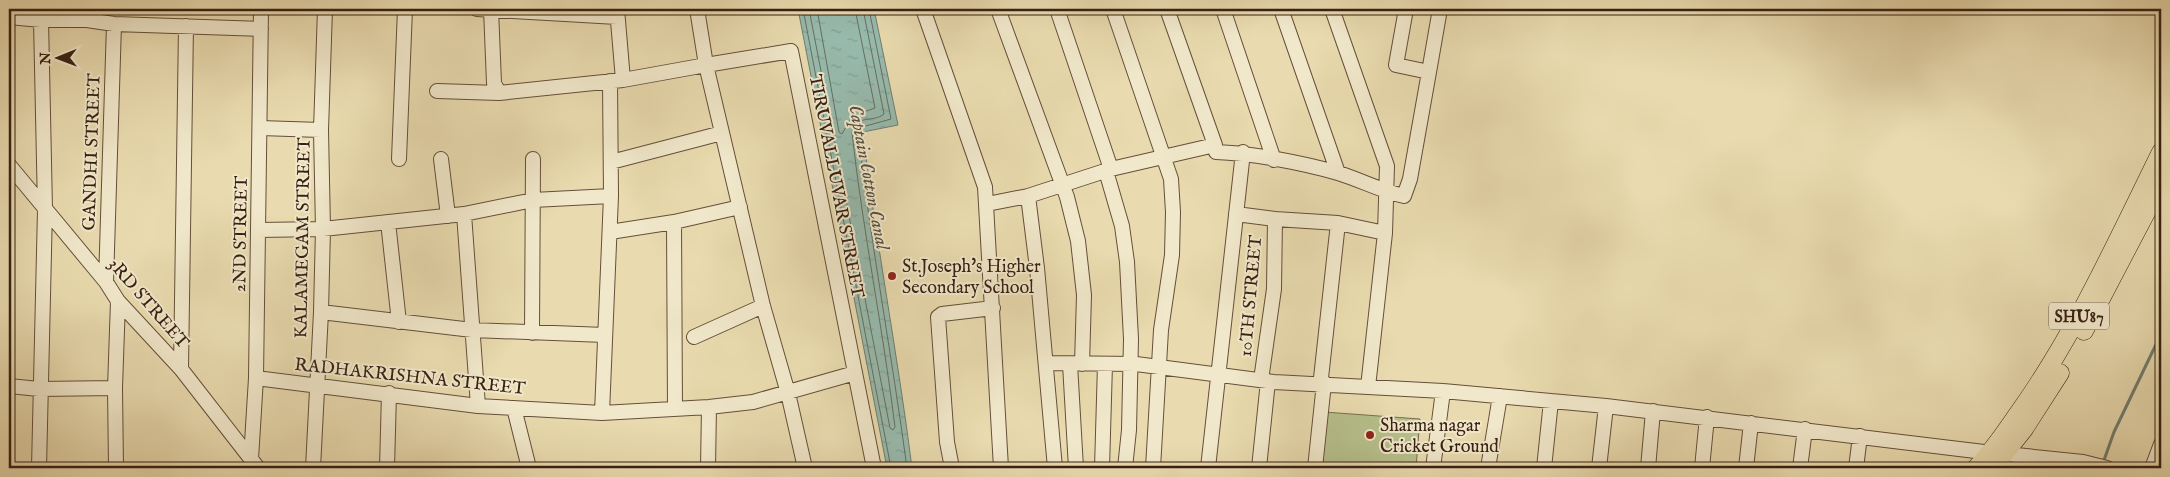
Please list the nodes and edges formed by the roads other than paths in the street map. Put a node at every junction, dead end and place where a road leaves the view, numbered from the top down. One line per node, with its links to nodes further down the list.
1 (13, 9): 20 (street)
2 (261, 9): 24 (street, 2ND STREET)
3 (325, 9): 31 (street, KALAMEGAM STREET)
4 (405, 9): 39 (street)
5 (477, 9): 6 (street)
6 (491, 9): 18 (street); 29 (street)
7 (697, 9): 25 (street)
8 (923, 9): 51 (street)
9 (998, 9): 45 (street)
10 (1056, 9): 43 (street)
11 (1113, 9): 36 (street)
12 (1167, 9): 33 (street)
13 (1222, 9): 40 (street)
14 (1281, 9): 44 (street)
15 (1332, 9): 47 (street)
16 (1406, 9): 26 (street)
17 (1440, 9): 26 (street)
18 (617, 13): 27 (street)
19 (90, 14): 21 (street); 22 (street)
20 (9, 17): 21 (street)
21 (41, 20): 53 (street)
22 (114, 24): 23 (street); 65 (street, GANDHI STREET)
23 (186, 26): 24 (street); 80 (street)
24 (261, 29): 30 (street, 2ND STREET)
25 (706, 65): 27 (street); 32 (street); 81 (street, TIRUVALLUVAR STREET)
26 (1429, 72): 47 (street)
27 (617, 80): 29 (street); 41 (street)
28 (437, 91): 29 (street)
29 (499, 93)
30 (260, 128): 31 (street); 62 (street, 2ND STREET)
31 (321, 130): 61 (street, KALAMEGAM STREET)
32 (722, 133): 41 (street); 52 (street)
33 (1216, 145): 34 (street); 36 (street)
34 (1242, 152): 40 (street); 55 (street)
35 (2161, 152): 108 (main road, SHU87)
36 (1164, 156): 43 (street); 79 (street)
37 (442, 159): 56 (street)
38 (532, 159): 50 (street)
39 (399, 160)
40 (1274, 160): 44 (street)
41 (611, 162): 48 (street)
42 (9, 165): 53 (street, 3RD STREET)
43 (1108, 170): 45 (street); 78 (street)
44 (1338, 173): 47 (street)
45 (1060, 184): 49 (street); 76 (street)
46 (2161, 184): 108 (main road, SHU87)
47 (1386, 192): 64 (street)
48 (611, 196): 50 (street); 63 (street)
49 (1028, 196): 51 (street); 75 (street)
50 (533, 200): 54 (street); 72 (street)
51 (987, 204): 68 (street)
52 (740, 207): 59 (street); 67 (street)
53 (45, 209): 65 (street, 3RD STREET); 89 (street)
54 (464, 214): 56 (street); 71 (street)
55 (1236, 214): 57 (street); 82 (street)
56 (448, 216): 58 (street)
57 (1275, 218): 60 (street, 10TH STREET); 84 (street, 10TH STREET)
58 (388, 222): 61 (street); 70 (street)
59 (674, 222): 63 (street); 100 (street)
60 (1338, 223): 64 (street, 10TH STREET); 85 (street)
61 (323, 229): 62 (street); 69 (street, KALAMEGAM STREET)
62 (259, 230): 83 (street, 2ND STREET)
63 (610, 232): 73 (street)
64 (1385, 233): 88 (street)
65 (106, 282): 66 (street, 3RD STREET)
66 (118, 301): 80 (street, 3RD STREET); 90 (street)
67 (763, 306): 74 (street); 93 (street)
68 (993, 308): 119 (street); 120 (street)
69 (321, 312): 70 (street); 86 (street, KALAMEGAM STREET)
70 (399, 322): 71 (street)
71 (472, 330): 72 (street); 96 (street)
72 (532, 333): 73 (street)
73 (605, 335): 102 (street)
74 (694, 337)
75 (1046, 363): 76 (street); 121 (street)
76 (1076, 364): 77 (street); 122 (street)
77 (1105, 364): 78 (street); 123 (street)
78 (1130, 364): 79 (street); 124 (street)
79 (1158, 368): 82 (street); 125 (street)
80 (181, 369): 109 (street, 3RD STREET)
81 (855, 373): 93 (street, RADHAKRISHNA STREET); 118 (street, TIRUVALLUVAR STREET)
82 (1218, 375): 84 (street); 126 (street)
83 (256, 378): 86 (street, RADHAKRISHNA STREET); 109 (street, 2ND STREET)
84 (1265, 381): 85 (street); 127 (street, 10TH STREET)
85 (1324, 383): 88 (street); 128 (street)
86 (317, 385): 92 (street, RADHAKRISHNA STREET); 113 (street, KALAMEGAM STREET)
87 (9, 386): 89 (street)
88 (1368, 387): 91 (street)
89 (39, 388): 90 (street); 111 (street)
90 (115, 388): 112 (street)
91 (1443, 391): 94 (street); 129 (street)
92 (389, 393): 96 (street, RADHAKRISHNA STREET); 114 (street)
93 (788, 393): 98 (street, RADHAKRISHNA STREET); 117 (street)
94 (1500, 396): 95 (street); 130 (street)
95 (1550, 401): 97 (street); 131 (street)
96 (478, 406): 99 (street, RADHAKRISHNA STREET)
97 (1606, 406): 101 (street); 132 (street)
98 (709, 407): 100 (street, RADHAKRISHNA STREET); 116 (street)
99 (514, 408): 102 (street, RADHAKRISHNA STREET); 115 (street)
100 (675, 409): 102 (street, RADHAKRISHNA STREET)
101 (1653, 411): 103 (street); 133 (street)
102 (602, 413)
103 (1707, 417): 104 (street); 134 (street)
104 (1751, 423): 105 (street); 135 (street)
105 (1805, 429): 106 (street); 136 (street)
106 (1860, 436): 108 (street); 137 (street)
107 (2161, 444): 139 (street)
108 (1997, 458): 110 (street); 138 (main road, SHU87)
109 (254, 464)
110 (2103, 467)
111 (39, 468)
112 (116, 468)
113 (313, 468)
114 (387, 468)
115 (529, 468)
116 (708, 468)
117 (805, 468)
118 (874, 468)
119 (952, 468)
120 (1002, 468)
121 (1055, 468)
122 (1076, 468)
123 (1102, 468)
124 (1125, 468)
125 (1152, 468)
126 (1208, 468)
127 (1258, 468)
128 (1315, 468)
129 (1433, 468)
130 (1488, 468)
131 (1544, 468)
132 (1599, 468)
133 (1648, 468)
134 (1702, 468)
135 (1746, 468)
136 (1800, 468)
137 (1856, 468)
138 (1976, 468)
139 (2152, 468)

